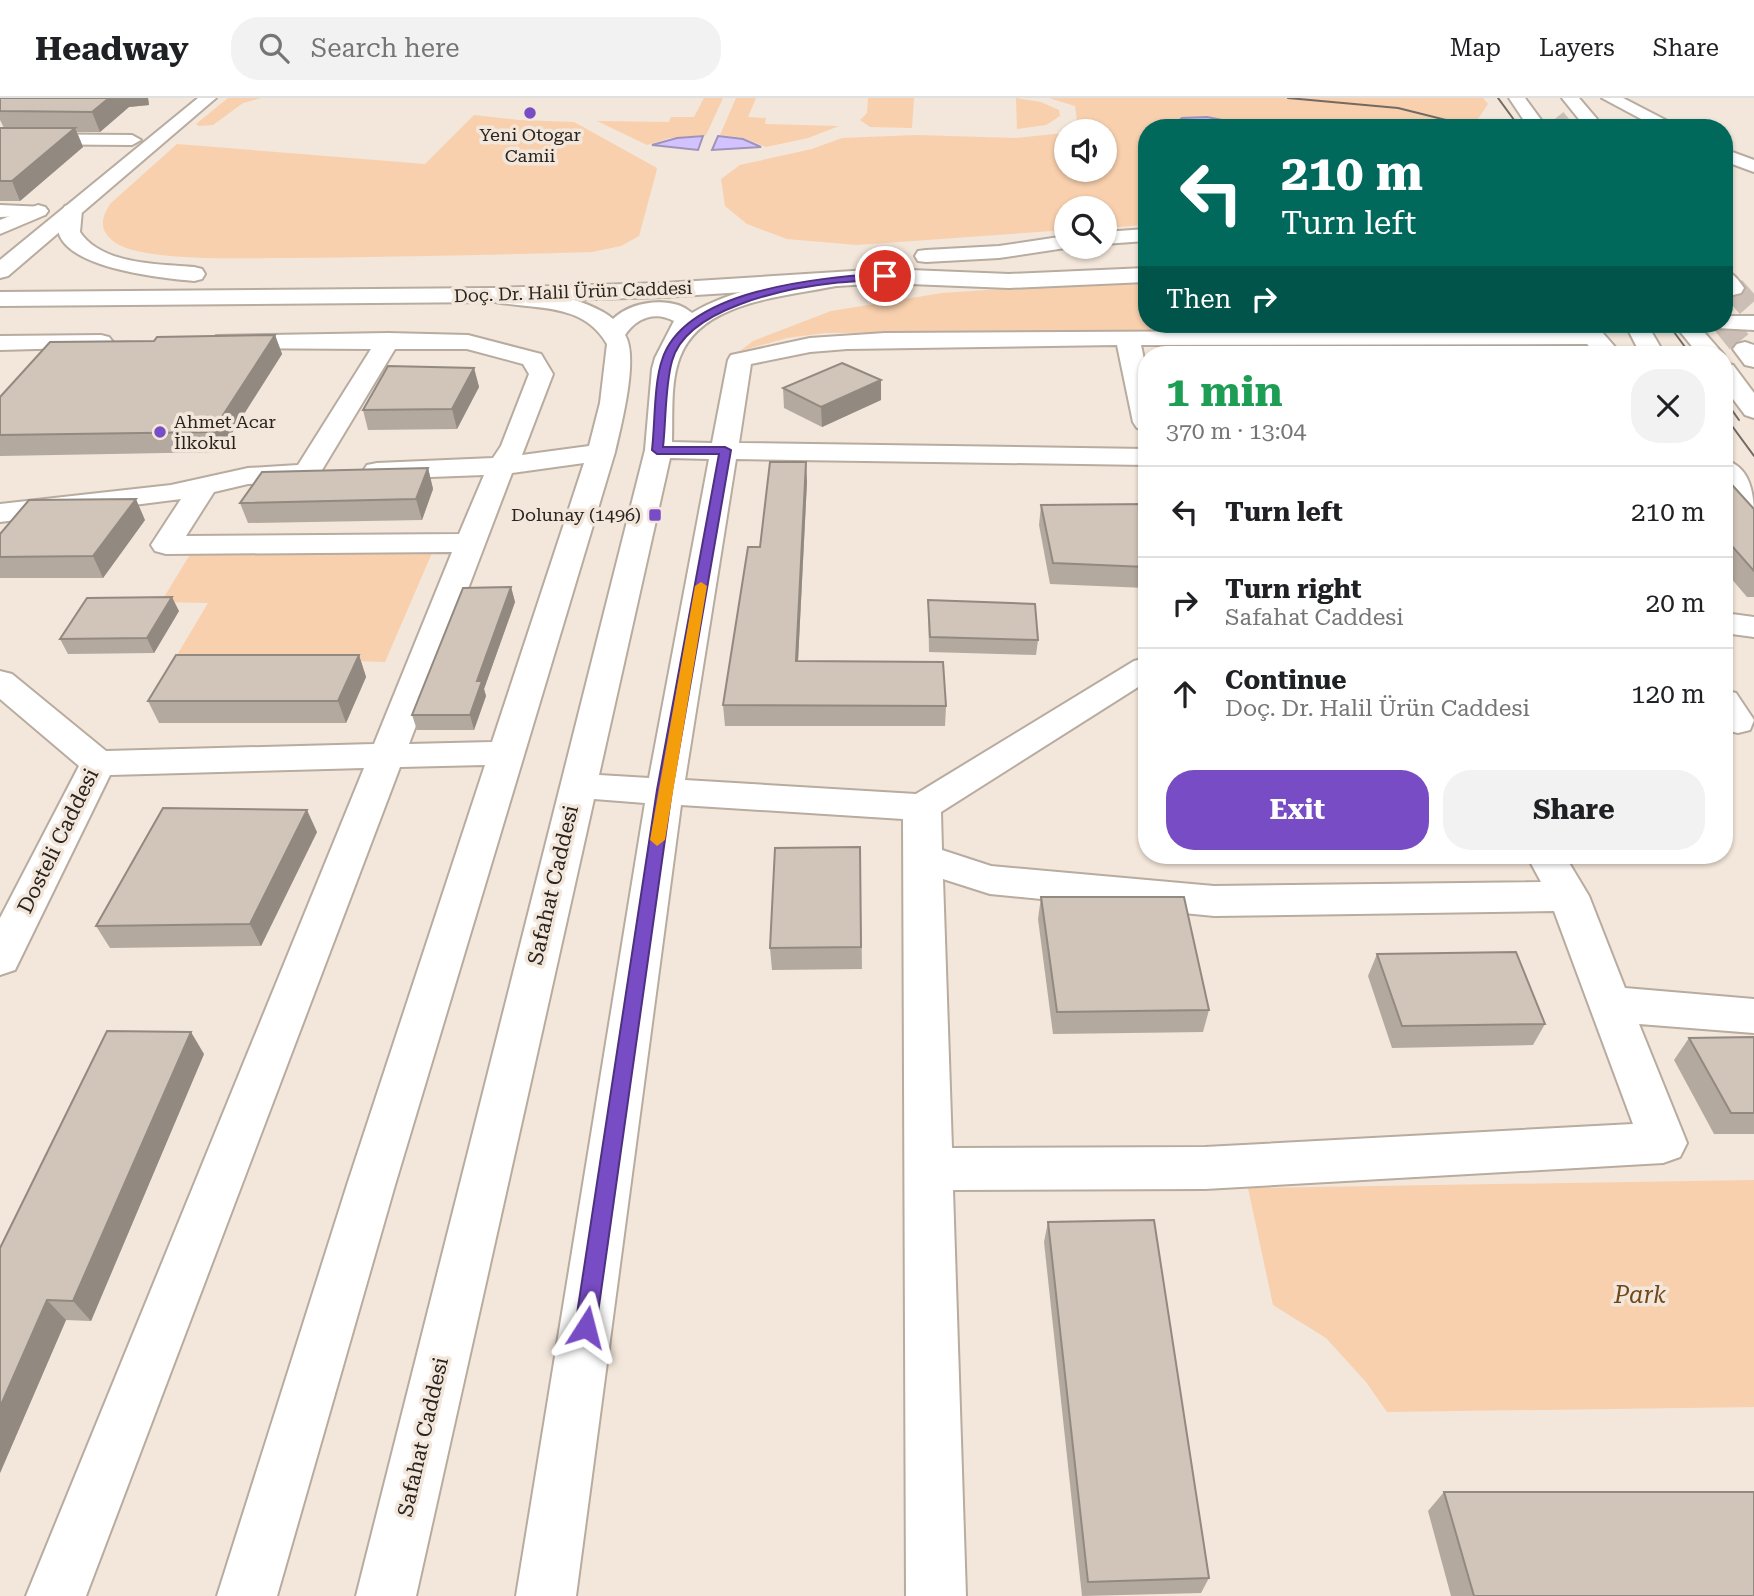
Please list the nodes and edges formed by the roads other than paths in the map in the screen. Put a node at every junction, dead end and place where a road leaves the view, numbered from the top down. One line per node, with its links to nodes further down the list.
1 (183, 98): 12 (main road)
2 (208, 98): 19 (main road)
3 (1517, 98): 6 (main road)
4 (1570, 98): 7 (main road)
5 (1601, 99): 8 (main road); 9 (main road); 10 (main road)
6 (1533, 119)
7 (1588, 119)
8 (1612, 119)
9 (1633, 119)
10 (1650, 119)
11 (0, 139): 12 (main road)
12 (132, 140): 17 (main road)
13 (1733, 148): 14 (main road)
14 (1754, 154)
15 (1733, 160): 16 (main road)
16 (1754, 167)
17 (91, 172)
18 (44, 207): 20 (main road); 21 (main road); 24 (main road)
19 (72, 210): 27 (main road); 30 (main road)
20 (0, 211)
21 (0, 228)
22 (1138, 235): 23 (main road)
23 (1117, 237)
24 (0, 242)
25 (1054, 244): 26 (main road)
26 (747, 264)
27 (0, 272): 28 (main road)
28 (28, 274)
29 (83, 274): 30 (main road)
30 (194, 274): 31 (main road); 37 (main road)
31 (222, 274)
32 (1138, 275): 33 (main road, Doç. Dr. Halil Ürün Caddesi)
33 (832, 280): 35 (main road, Doç. Dr. Halil Ürün Caddesi); 42 (main road)
34 (1733, 292): 38 (main road)
35 (494, 295): 37 (main road, Doç. Dr. Halil Ürün Caddesi); 41 (main road)
36 (0, 299): 37 (main road, Doç. Dr. Halil Ürün Caddesi)
37 (51, 299)
38 (1754, 303)
39 (1733, 323): 40 (main road)
40 (1754, 323)
41 (615, 333): 42 (main road); 55 (main road)
42 (678, 337): 53 (main road, Safahat Caddesi)
43 (1127, 338): 48 (main road); 51 (main road); 54 (main road)
44 (388, 340): 45 (main road); 57 (main road); 58 (main road)
45 (194, 341)
46 (139, 342): 47 (main road)
47 (0, 343)
48 (1249, 346): 49 (main road)
49 (1602, 346)
50 (1733, 382): 52 (main road)
51 (1138, 387)
52 (1754, 410)
53 (657, 450): 54 (main road); 71 (main road, Safahat Caddesi)
54 (725, 450): 56 (main road); 72 (main road)
55 (601, 452): 57 (main road); 68 (main road)
56 (1138, 457)
57 (501, 467): 58 (main road); 63 (main road)
58 (306, 474): 60 (main road)
59 (1733, 480): 61 (main road)
60 (204, 485): 62 (main road); 63 (main road)
61 (1754, 509)
62 (0, 513)
63 (471, 544): 69 (main road)
64 (1733, 624): 65 (main road)
65 (1754, 627)
66 (1138, 673): 73 (main road)
67 (0, 681): 70 (main road, Dosteli Caddesi)
68 (507, 752): 69 (main road); 82 (main road)
69 (387, 755): 70 (main road); 81 (main road)
70 (99, 763): 77 (main road, Dosteli Caddesi)
71 (577, 786): 72 (main road); 83 (main road, Safahat Caddesi)
72 (665, 790): 73 (main road); 84 (main road)
73 (922, 807): 74 (main road)
74 (923, 858): 76 (main road); 80 (main road)
75 (1551, 864): 76 (main road)
76 (1569, 896): 78 (main road)
77 (0, 959)
78 (1610, 1004): 79 (main road); 80 (main road)
79 (1754, 1016)
80 (928, 1169): 85 (main road)
81 (56, 1596)
82 (247, 1596)
83 (386, 1596)
84 (546, 1596)
85 (936, 1596)

